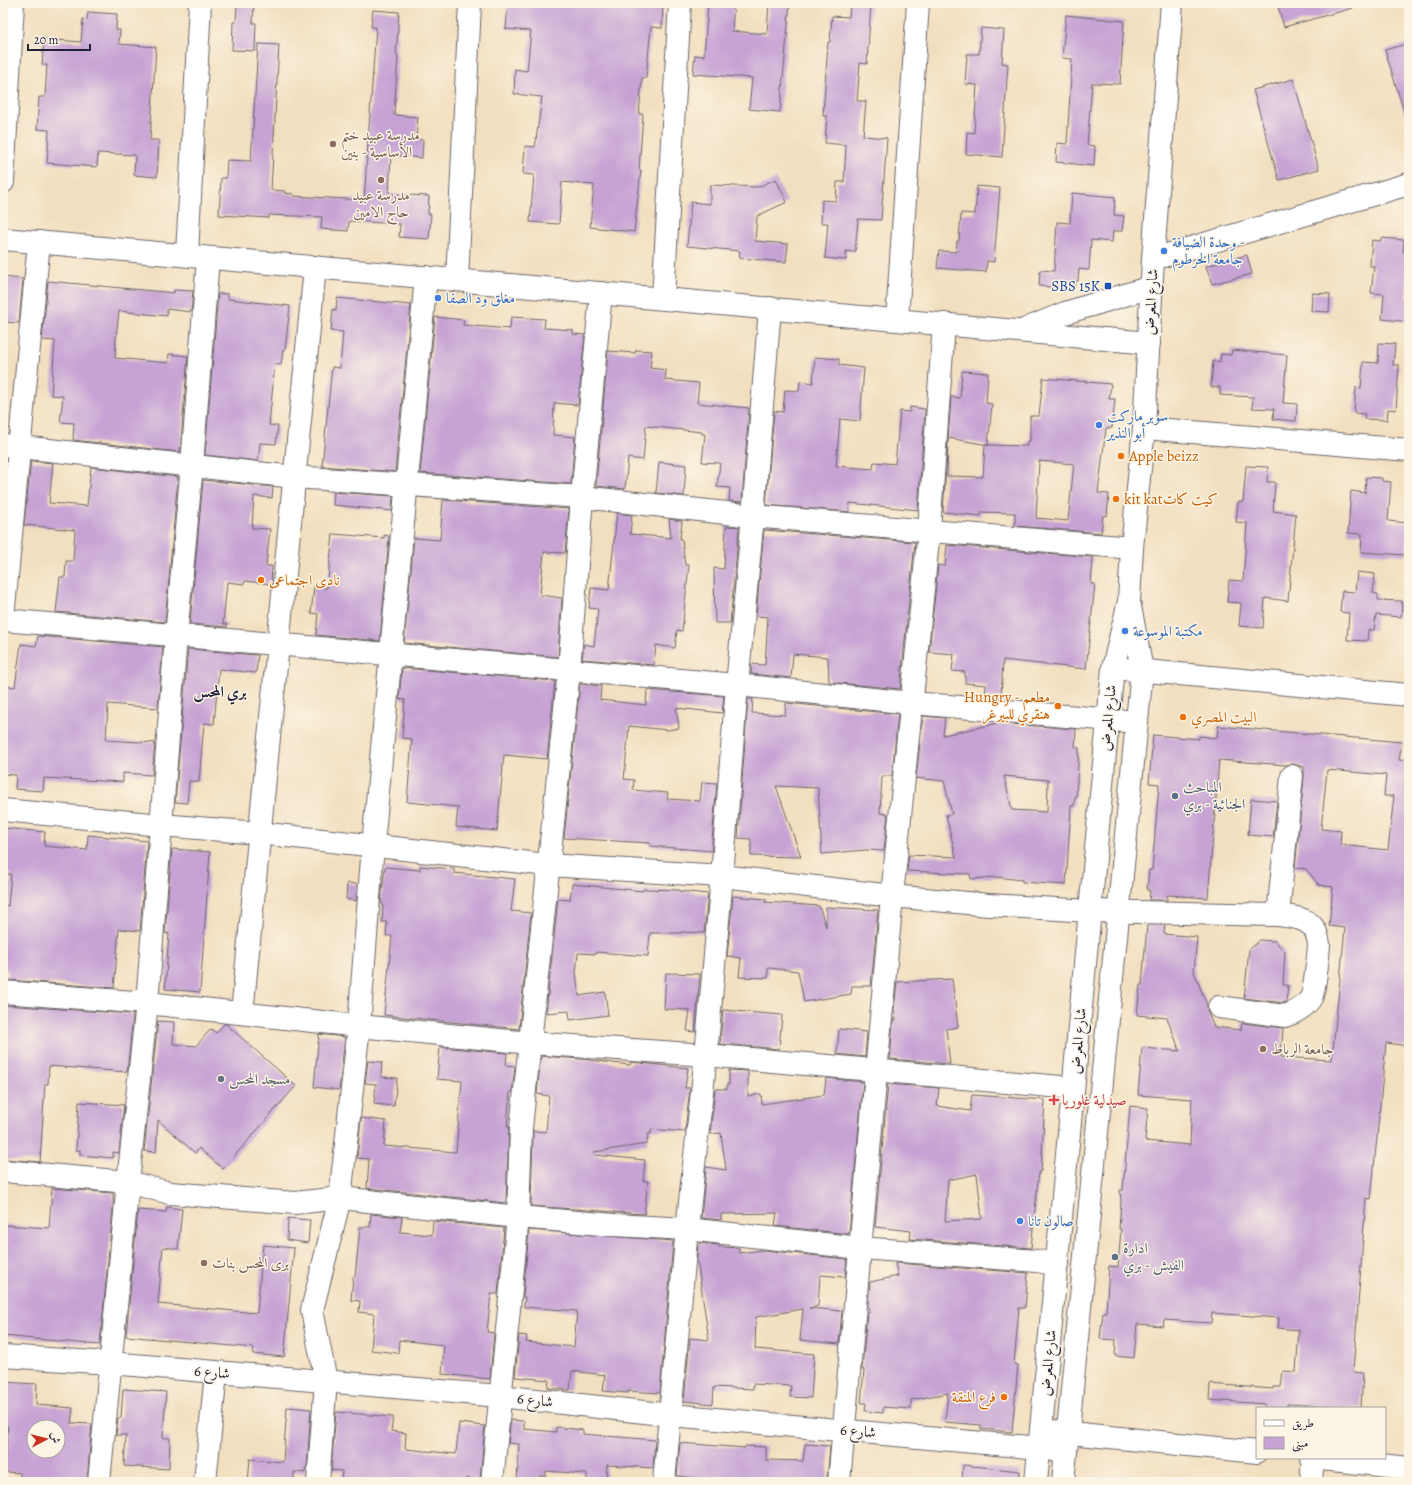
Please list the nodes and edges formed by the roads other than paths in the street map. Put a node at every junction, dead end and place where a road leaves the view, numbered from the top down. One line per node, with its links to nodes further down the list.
1 (13, 3): 7 (street)
2 (200, 3): 11 (street)
3 (470, 3): 15 (street)
4 (680, 3): 18 (street)
5 (918, 3): 20 (street)
6 (1173, 8): 12 (street, شارع المعرض)
7 (3, 182)
8 (1409, 184): 12 (street)
9 (3, 239): 10 (street)
10 (39, 242): 11 (street); 25 (street)
11 (198, 256): 13 (street); 27 (street)
12 (1153, 259): 16 (street, شارع المعرض)
13 (314, 267): 14 (street); 28 (street)
14 (426, 277): 15 (street); 29 (street)
15 (457, 280): 17 (street)
16 (1151, 287): 22 (street); 23 (street, شارع المعرض)
17 (601, 293): 18 (street); 30 (street)
18 (663, 298): 19 (street)
19 (770, 308): 20 (street); 31 (street)
20 (897, 320): 21 (street)
21 (944, 324): 22 (street); 32 (street)
22 (1021, 331): 23 (street)
23 (1149, 343): 24 (street, شارع المعرض)
24 (1144, 428): 26 (street); 33 (street, شارع المعرض)
25 (11, 446): 27 (street); 35 (street)
26 (1409, 450)
27 (192, 465): 28 (street); 36 (street)
28 (294, 477): 29 (street); 37 (street)
29 (406, 485): 30 (street); 38 (street)
30 (582, 497): 31 (street); 41 (street)
31 (753, 516): 32 (street); 42 (street)
32 (929, 530): 33 (street); 44 (street)
33 (1132, 548): 34 (street, شارع المعرض)
34 (1129, 601): 39 (street, شارع المعرض); 40 (street, شارع المعرض)
35 (3, 619): 36 (street)
36 (176, 636): 37 (street); 49 (street)
37 (277, 644): 38 (street); 50 (street)
38 (391, 654): 41 (street); 51 (street)
39 (1113, 668): 40 (street); 45 (street, شارع المعرض)
40 (1142, 670): 43 (street); 46 (street, شارع المعرض)
41 (569, 671): 42 (street); 52 (street)
42 (737, 685): 44 (street); 53 (street)
43 (1409, 695)
44 (912, 703): 45 (street); 54 (street)
45 (1108, 719): 46 (street); 55 (street, شارع المعرض)
46 (1137, 722): 56 (street, شارع المعرض)
47 (1292, 776): 57 (street)
48 (3, 810): 49 (street)
49 (161, 825): 50 (street); 59 (street)
50 (259, 833): 51 (street); 61 (street)
51 (373, 845): 52 (street); 62 (street)
52 (548, 865): 53 (street); 63 (street)
53 (722, 876): 54 (street); 64 (street)
54 (892, 896): 55 (street); 65 (street)
55 (1090, 911): 56 (street); 66 (street, شارع المعرض)
56 (1119, 911): 57 (street); 82 (street, شارع المعرض)
57 (1278, 915): 60 (street)
58 (3, 992): 59 (street)
59 (147, 1003): 61 (street); 68 (street)
60 (1219, 1007)
61 (242, 1013): 62 (street)
62 (359, 1026): 63 (street); 69 (street)
63 (530, 1043): 64 (street); 70 (street)
64 (706, 1055): 65 (street); 71 (street)
65 (877, 1070): 66 (street); 72 (street)
66 (1073, 1088): 73 (street, شارع المعرض)
67 (3, 1171): 68 (street)
68 (128, 1182): 69 (street); 75 (street)
69 (340, 1198): 70 (street); 77 (street)
70 (518, 1217): 71 (street); 78 (street)
71 (687, 1229): 72 (street); 79 (street)
72 (860, 1248): 73 (street); 80 (street)
73 (1057, 1264): 81 (street, شارع المعرض)
74 (3, 1356): 75 (street, شارع 6)
75 (110, 1363): 76 (street, شارع 6); 87 (street)
76 (216, 1373): 77 (street, شارع 6); 88 (street)
77 (326, 1381): 78 (street, شارع 6); 89 (street)
78 (500, 1396): 79 (street, شارع 6); 90 (street)
79 (671, 1415): 80 (street, شارع 6); 91 (street)
80 (844, 1430): 81 (street, شارع 6); 92 (street)
81 (1040, 1439): 82 (street, شارع 6); 93 (street, شارع المعرض)
82 (1067, 1442): 83 (street, شارع 6); 94 (street, شارع المعرض)
83 (1256, 1452)
84 (1312, 1459): 95 (street)
85 (1322, 1459): 86 (street)
86 (1409, 1468)
87 (99, 1482)
88 (205, 1482)
89 (318, 1482)
90 (492, 1482)
91 (664, 1482)
92 (839, 1482)
93 (1036, 1482)
94 (1063, 1482)
95 (1311, 1482)

